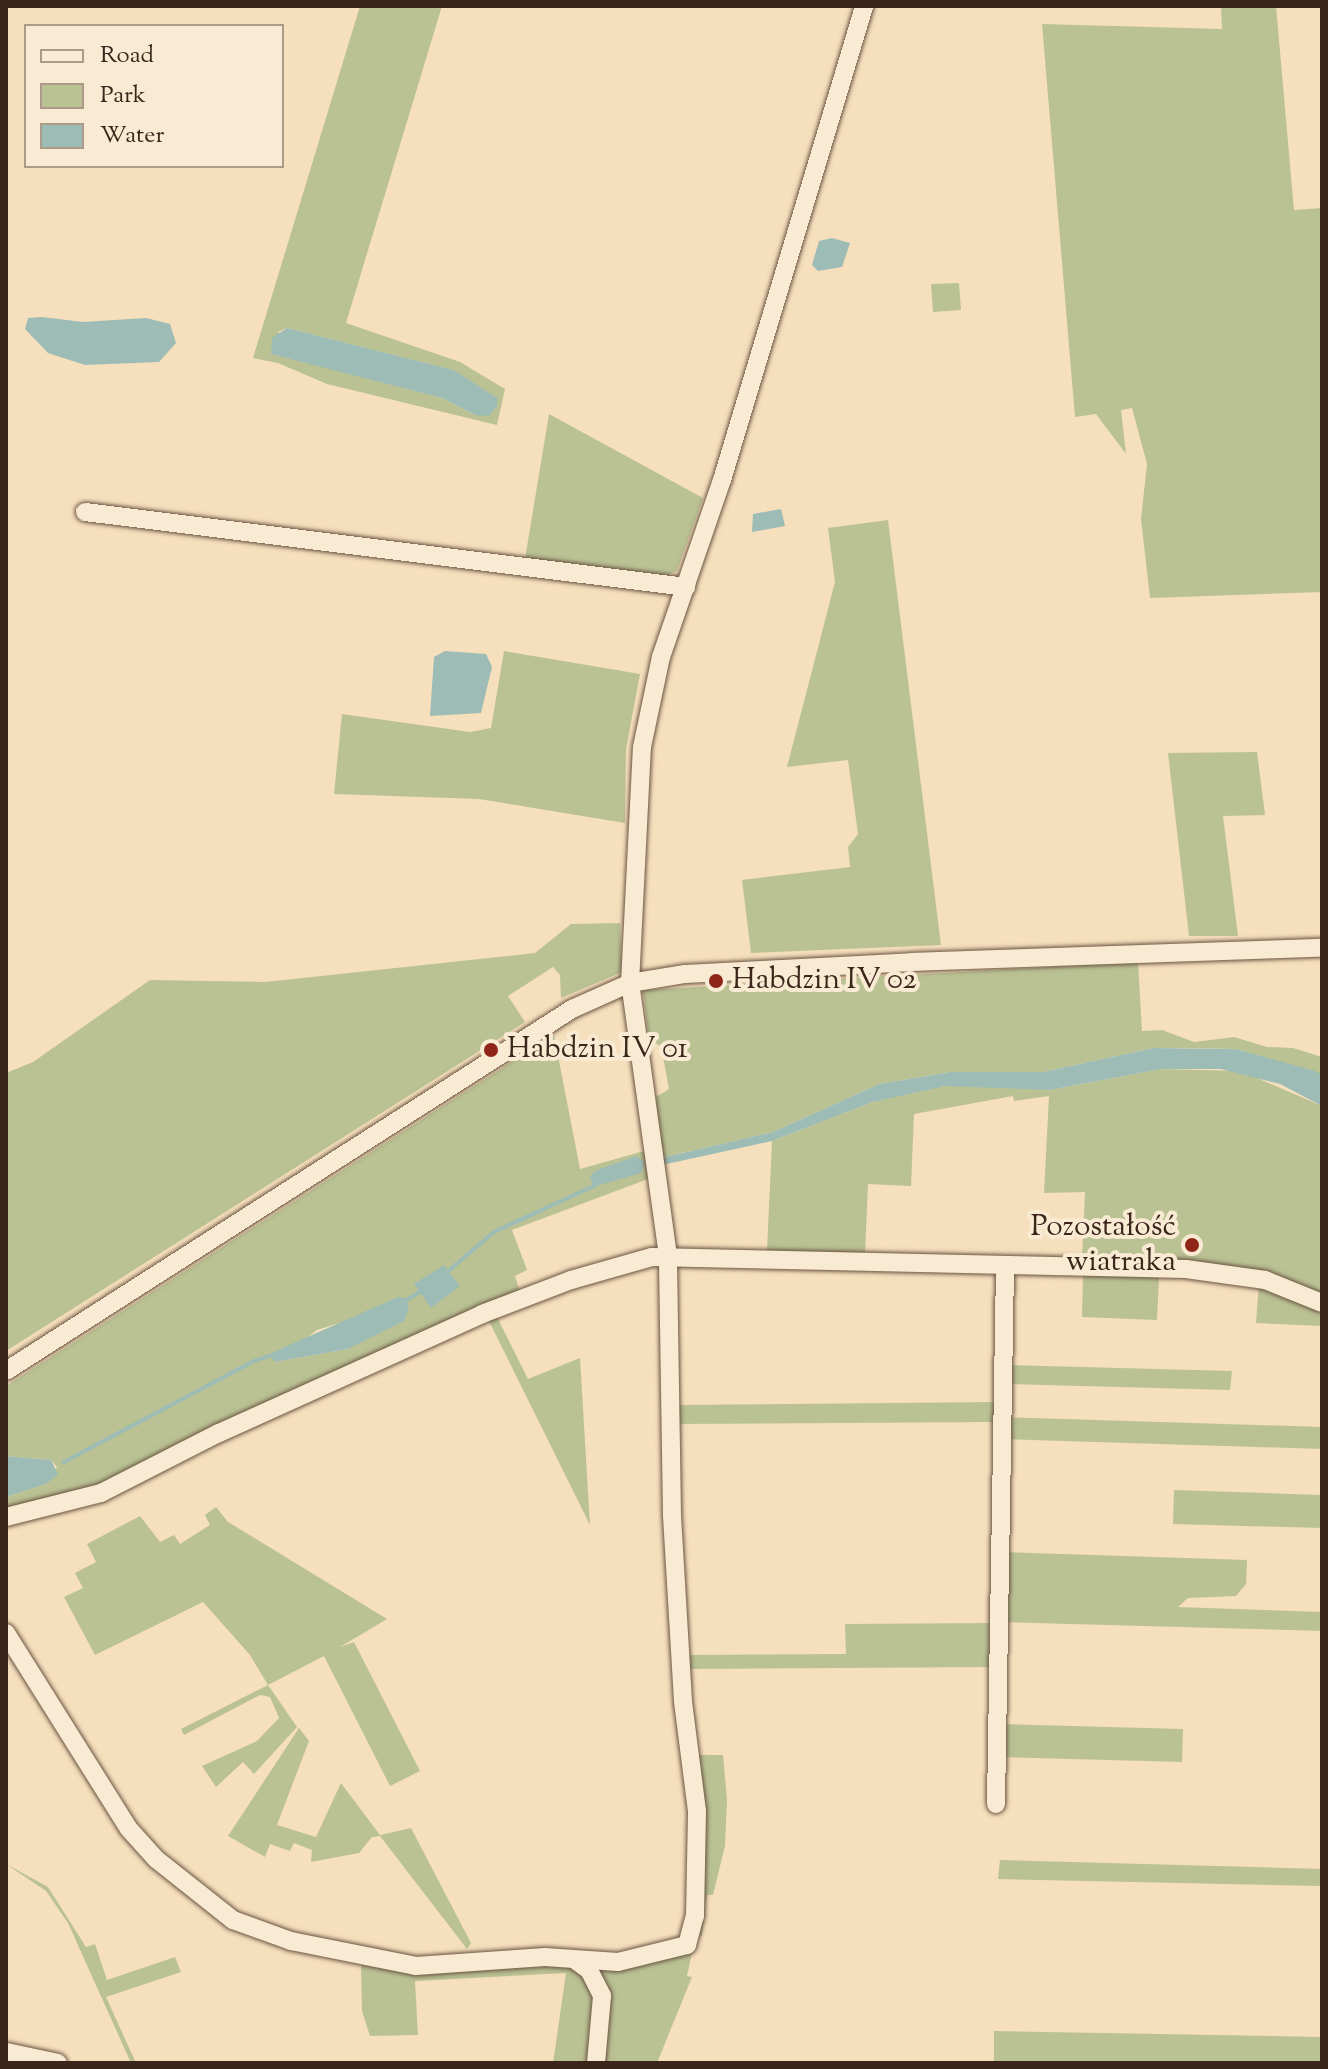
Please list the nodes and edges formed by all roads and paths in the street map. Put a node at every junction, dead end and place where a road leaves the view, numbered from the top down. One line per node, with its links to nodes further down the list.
1 (864, 6): 3 (street)
2 (85, 512): 3 (street)
3 (686, 587): 5 (street)
4 (1322, 948): 5 (street)
5 (630, 983): 6 (street); 9 (street)
6 (668, 1256): 7 (street); 10 (street); 13 (street)
7 (1005, 1265): 8 (street); 12 (street)
8 (1322, 1303)
9 (6, 1371)
10 (6, 1517)
11 (6, 1633): 13 (street)
12 (996, 1804)
13 (575, 1960): 16 (street)
14 (6, 2052): 15 (street)
15 (58, 2063)
16 (596, 2063)

